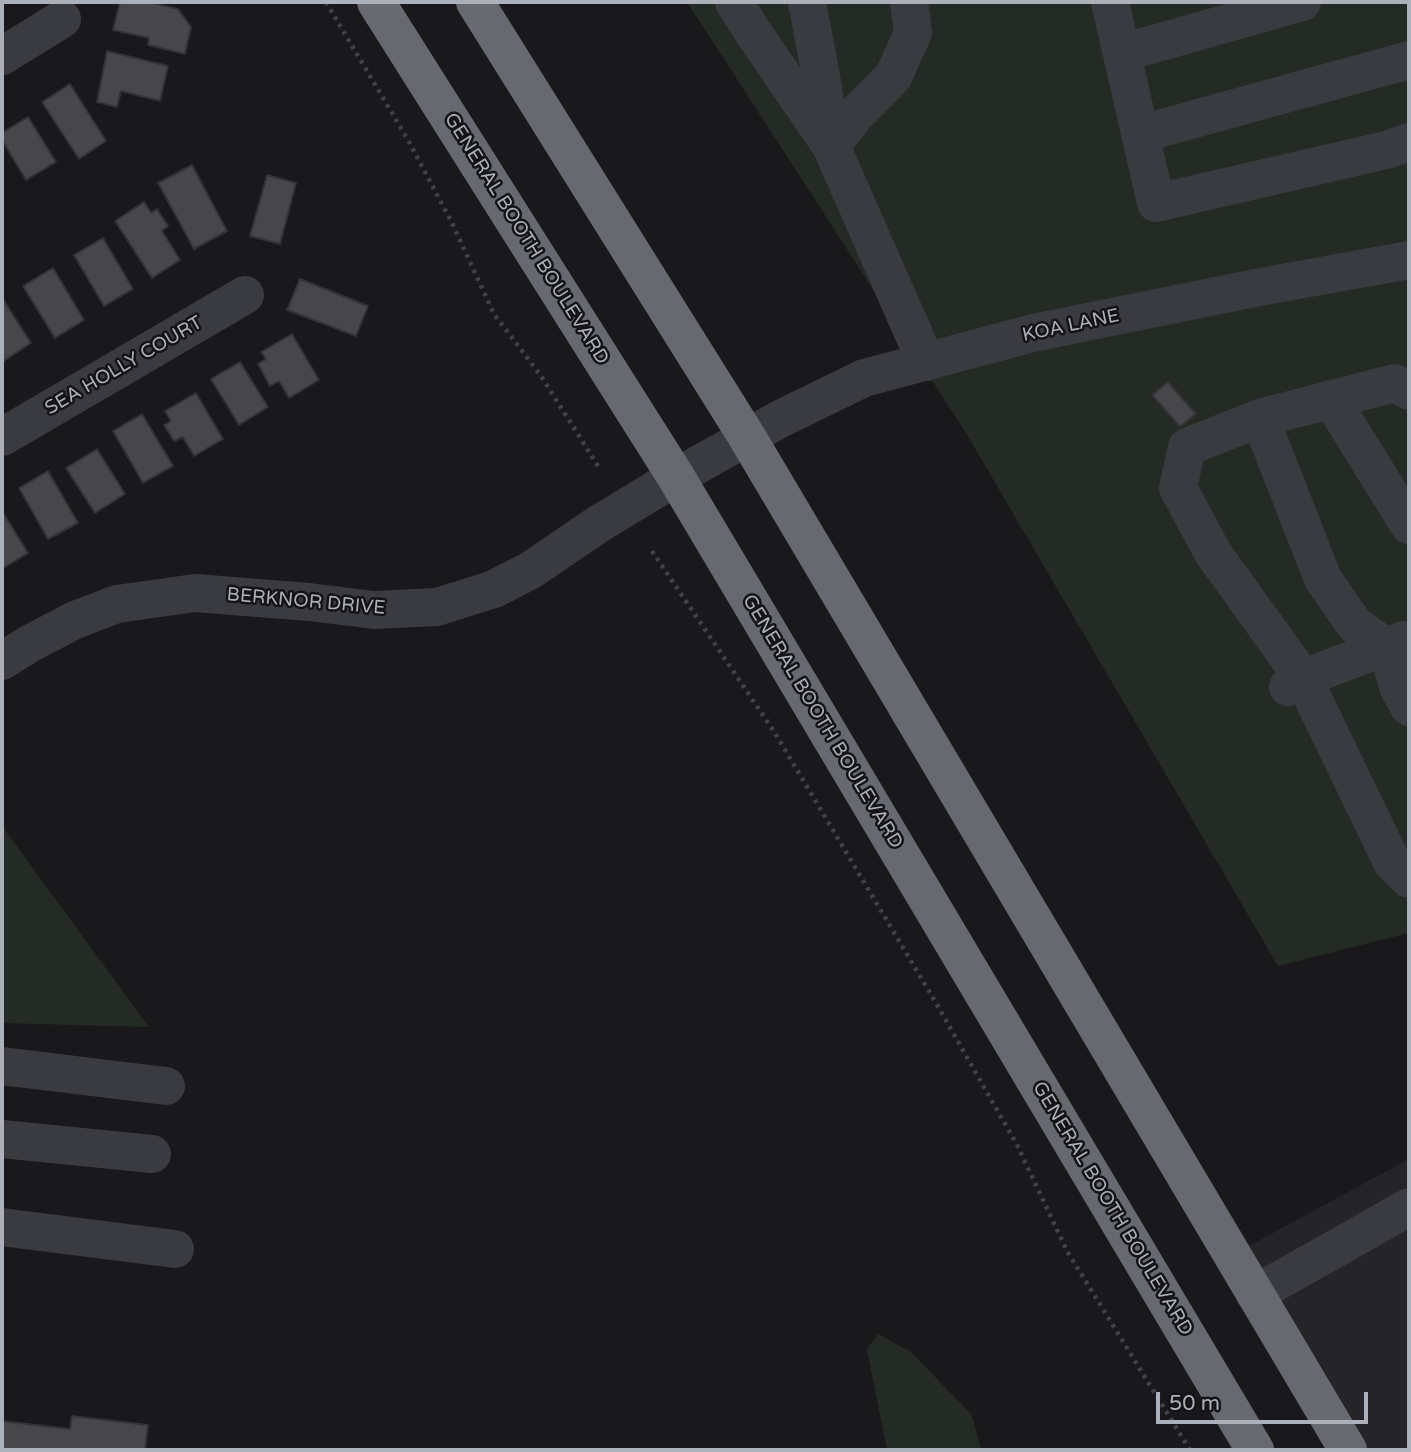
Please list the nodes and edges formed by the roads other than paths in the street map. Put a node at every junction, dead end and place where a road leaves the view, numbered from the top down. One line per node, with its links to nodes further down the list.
1 (376, 2): 23 (highway, GENERAL BOOTH BOULEVARD)
2 (475, 2): 22 (highway)
3 (734, 2): 14 (street)
4 (807, 2): 14 (street)
5 (909, 2): 14 (street)
6 (1110, 2): 9 (street)
7 (1302, 2): 9 (street)
8 (62, 19): 10 (street)
9 (1122, 53): 12 (street)
10 (2, 56)
11 (1409, 60): 12 (street)
12 (1140, 134): 13 (street)
13 (1409, 142)
14 (831, 146): 17 (street)
15 (1409, 260): 17 (street, KOA LANE)
16 (245, 295): 21 (street, SEA HOLLY COURT)
17 (926, 362): 22 (street, KOA LANE)
18 (1409, 391): 19 (street)
19 (1331, 399): 20 (street); 24 (street)
20 (1260, 418): 25 (street); 27 (street)
21 (2, 437)
22 (747, 437): 23 (street, BERKNOR DRIVE); 37 (highway)
23 (676, 477): 26 (street, BERKNOR DRIVE); 38 (highway, GENERAL BOOTH BOULEVARD)
24 (1409, 525)
25 (1397, 642): 27 (street); 28 (street)
26 (2, 662)
27 (1295, 683): 29 (street)
28 (1409, 708)
29 (1409, 879)
30 (2, 1066): 31 (street)
31 (166, 1086)
32 (2, 1139): 33 (street)
33 (152, 1154)
34 (1409, 1207): 37 (street)
35 (2, 1227): 36 (street)
36 (175, 1249)
37 (1255, 1294): 39 (highway)
38 (1255, 1450)
39 (1348, 1450)

